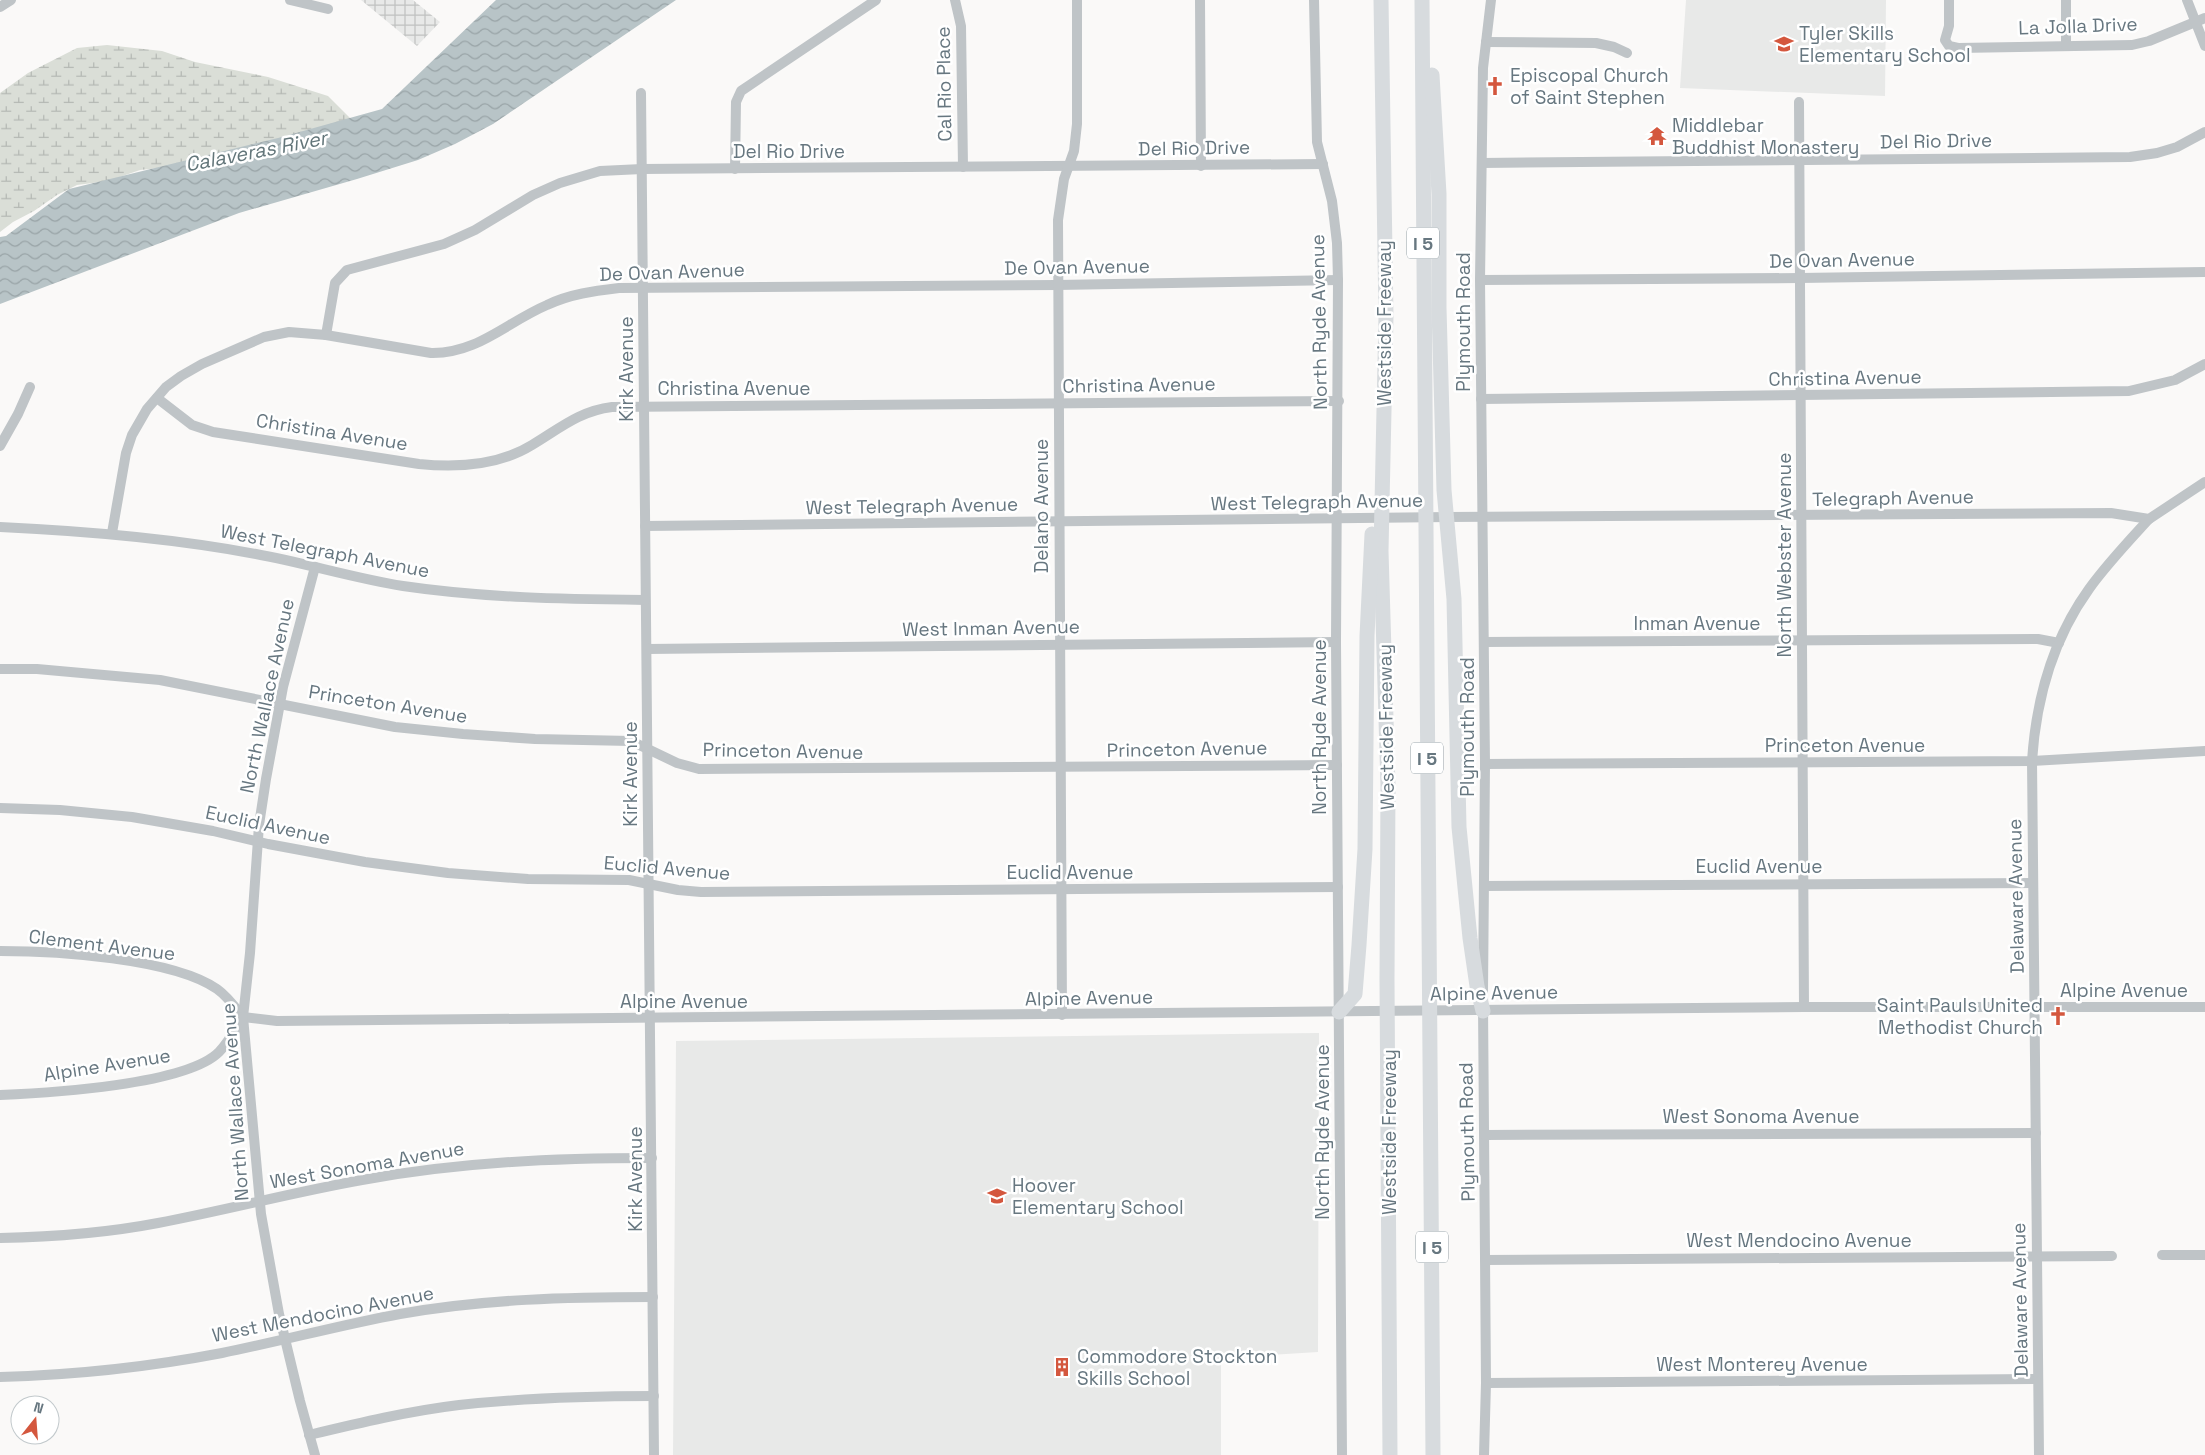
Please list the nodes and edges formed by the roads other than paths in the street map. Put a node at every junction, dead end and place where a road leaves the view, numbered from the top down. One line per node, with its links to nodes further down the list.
1 (11, 0): 15 (street)
2 (290, 0): 16 (street)
3 (876, 0): 32 (street)
4 (955, 0): 30 (street, Cal Rio Place)
5 (1077, 0): 28 (street, Delano Avenue)
6 (1200, 0): 29 (street)
7 (1314, 0): 27 (street, North Ryde Avenue)
8 (1381, 0): 59 (highway, Westside Freeway / I 5)
9 (1422, 0): 116 (highway, Westside Freeway / I 5)
10 (1427, 0): 89 (highway)
11 (1491, 0): 18 (street, Plymouth Road)
12 (1949, 0): 19 (street, La Jolla Drive)
13 (2066, 0): 19 (street)
14 (2187, 0): 17 (street)
15 (0, 7)
16 (328, 9)
17 (2200, 20): 19 (street, La Jolla Drive); 20 (street)
18 (1486, 42): 21 (street); 26 (street, Plymouth Road)
19 (2066, 46)
20 (2205, 46)
21 (1627, 53)
22 (641, 92): 31 (street, Kirk Avenue)
23 (1799, 102): 25 (street, North Webster Avenue)
24 (2205, 132): 25 (street, Del Rio Drive)
25 (1799, 160): 26 (street, Del Rio Drive); 34 (street, North Webster Avenue)
26 (1482, 163): 36 (street, Plymouth Road)
27 (1323, 164): 29 (street, Del Rio Drive); 35 (street, North Ryde Avenue)
28 (1068, 166): 29 (street, Del Rio Drive); 30 (street, Del Rio Drive); 37 (street, Delano Avenue)
29 (1201, 166)
30 (963, 168): 32 (street, Del Rio Drive)
31 (642, 169): 32 (street, Del Rio Drive); 38 (street, Kirk Avenue); 39 (street, Del Rio Drive)
32 (735, 169)
33 (2205, 272): 34 (street, De Ovan Avenue)
34 (1800, 278): 36 (street, De Ovan Avenue); 42 (street, North Webster Avenue)
35 (1338, 280): 37 (street, De Ovan Avenue); 45 (street, North Ryde Avenue)
36 (1480, 280): 44 (street, Plymouth Road)
37 (1057, 285): 38 (street, De Ovan Avenue); 46 (street, Delano Avenue)
38 (643, 288): 39 (street, De Ovan Avenue); 47 (street, Kirk Avenue)
39 (326, 335): 43 (street, De Ovan Avenue)
40 (2205, 364): 42 (street, Christina Avenue)
41 (30, 387): 48 (street)
42 (1801, 396): 44 (street, Christina Avenue); 50 (street, North Webster Avenue)
43 (156, 398): 47 (street, Christina Avenue); 58 (street, De Ovan Avenue)
44 (1481, 399): 52 (street, Plymouth Road)
45 (1338, 401): 46 (street, Christina Avenue); 54 (street, North Ryde Avenue)
46 (1058, 403): 47 (street, Christina Avenue); 55 (street, Delano Avenue)
47 (644, 406): 56 (street, Kirk Avenue)
48 (0, 446)
49 (2205, 482): 53 (street)
50 (1802, 516): 52 (street, Telegraph Avenue); 53 (street, Telegraph Avenue); 62 (street, North Webster Avenue)
51 (1449, 517): 52 (street, Telegraph Avenue); 54 (street, West Telegraph Avenue)
52 (1482, 517): 64 (street, Plymouth Road)
53 (2149, 519): 65 (street, Delaware Avenue)
54 (1337, 520): 55 (street, West Telegraph Avenue); 63 (street, North Ryde Avenue)
55 (1059, 522): 56 (street, West Telegraph Avenue); 66 (street, Delano Avenue)
56 (645, 526): 61 (street, Kirk Avenue)
57 (0, 527): 58 (street, West Telegraph Avenue)
58 (112, 533): 60 (street, West Telegraph Avenue)
59 (1376, 548): 90 (highway); 115 (highway, Westside Freeway / I 5)
60 (315, 567): 61 (street, West Telegraph Avenue); 69 (street, North Wallace Avenue)
61 (645, 600): 67 (street, Kirk Avenue)
62 (1802, 641): 64 (street, Inman Avenue); 65 (street, Inman Avenue); 73 (street, North Webster Avenue)
63 (1336, 642): 66 (street, West Inman Avenue); 75 (street, North Ryde Avenue)
64 (1484, 642): 74 (street, Plymouth Road)
65 (2059, 643): 72 (street, Delaware Avenue)
66 (1059, 645): 67 (street, West Inman Avenue); 76 (street, Delano Avenue)
67 (647, 649): 70 (street, Kirk Avenue)
68 (0, 669): 69 (street, Princeton Avenue)
69 (280, 704): 70 (street, Princeton Avenue); 78 (street, North Wallace Avenue)
70 (647, 748): 76 (street, Princeton Avenue); 81 (street, Kirk Avenue)
71 (2205, 751): 72 (street, Princeton Avenue)
72 (2032, 761): 73 (street, Princeton Avenue); 80 (street, Delaware Avenue)
73 (1803, 762): 74 (street, Princeton Avenue); 79 (street, North Webster Avenue)
74 (1485, 764): 82 (street, Plymouth Road)
75 (1337, 766): 76 (street, Princeton Avenue); 83 (street, North Ryde Avenue)
76 (1060, 768): 84 (street, Delano Avenue)
77 (0, 808): 78 (street, Euclid Avenue)
78 (258, 841): 81 (street, Euclid Avenue); 92 (street, North Wallace Avenue)
79 (1804, 883): 80 (street, Euclid Avenue); 82 (street, Euclid Avenue); 86 (street, North Webster Avenue)
80 (2033, 883): 88 (street, Delaware Avenue)
81 (649, 884): 84 (street, Euclid Avenue); 93 (street, Kirk Avenue)
82 (1484, 886): 89 (street, Plymouth Road)
83 (1338, 887): 84 (street, Euclid Avenue); 90 (street, North Ryde Avenue)
84 (1060, 889): 91 (street, Delano Avenue)
85 (0, 951): 92 (street, Clement Avenue)
86 (1804, 1007): 88 (street, Alpine Avenue); 89 (street, Alpine Avenue)
87 (2205, 1007): 88 (street, Alpine Avenue)
88 (2035, 1008): 95 (street, Delaware Avenue)
89 (1483, 1010): 90 (street, Alpine Avenue); 96 (street, Plymouth Road)
90 (1339, 1012): 91 (street, Alpine Avenue); 114 (street, North Ryde Avenue)
91 (1062, 1015): 93 (street, Alpine Avenue)
92 (243, 1016): 93 (street, Alpine Avenue); 94 (street, Alpine Avenue); 98 (street, North Wallace Avenue)
93 (650, 1018): 97 (street, Kirk Avenue)
94 (0, 1095)
95 (2036, 1132): 96 (street, West Sonoma Avenue); 101 (street, Delaware Avenue)
96 (1485, 1135): 104 (street, Plymouth Road)
97 (652, 1158): 98 (street, West Sonoma Avenue); 105 (street, Kirk Avenue)
98 (260, 1202): 99 (street, West Sonoma Avenue); 106 (street, North Wallace Avenue)
99 (0, 1238)
100 (2162, 1255): 103 (street)
101 (2037, 1256): 102 (street, West Mendocino Avenue); 104 (street, West Mendocino Avenue); 108 (street, Delaware Avenue)
102 (2112, 1256)
103 (2205, 1256)
104 (1486, 1260): 109 (street, Plymouth Road)
105 (653, 1297): 106 (street, West Mendocino Avenue); 110 (street, Kirk Avenue)
106 (285, 1338): 107 (street, West Mendocino Avenue); 111 (street, North Wallace Avenue)
107 (0, 1377)
108 (2038, 1380): 109 (street, West Monterey Avenue); 118 (street, Delaware Avenue)
109 (1486, 1383): 117 (street, Plymouth Road)
110 (654, 1396): 111 (street); 113 (street, Kirk Avenue)
111 (309, 1435): 112 (street, North Wallace Avenue)
112 (315, 1455)
113 (654, 1455)
114 (1342, 1455)
115 (1390, 1455)
116 (1433, 1455)
117 (1484, 1455)
118 (2039, 1455)

